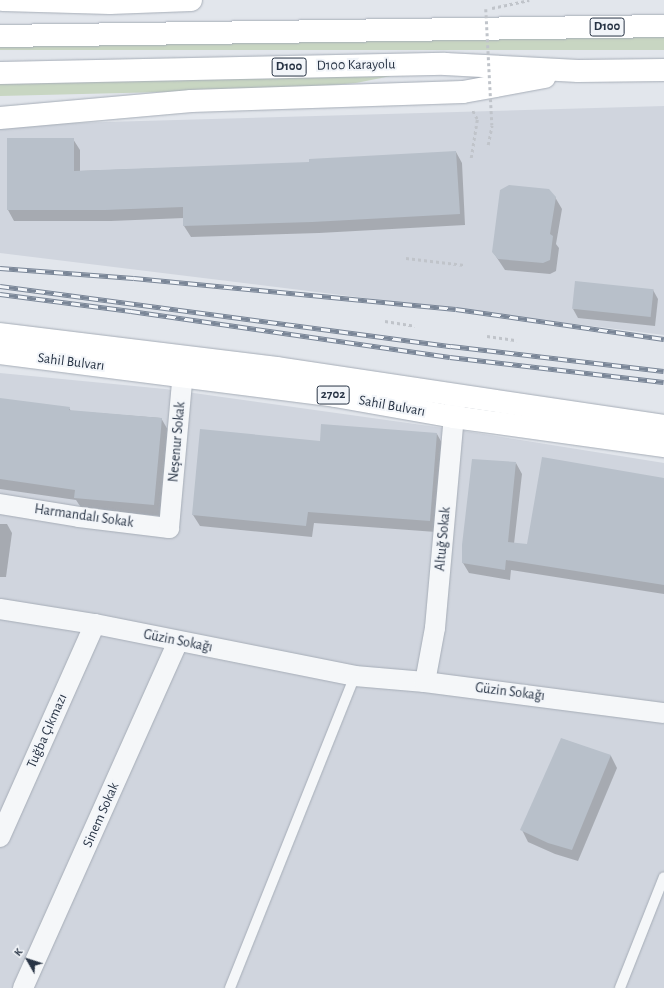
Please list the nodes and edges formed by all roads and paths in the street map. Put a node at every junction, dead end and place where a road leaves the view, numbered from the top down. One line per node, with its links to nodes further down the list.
1 (3, 0): 4 (main road)
2 (191, 0): 4 (main road)
3 (528, 0): 16 (path, bridge)
4 (110, 1)
5 (664, 15): 8 (main road)
6 (0, 24): 9 (main road)
7 (664, 26): 8 (main road, D100)
8 (550, 28): 9 (main road, D100)
9 (162, 34): 10 (main road, D100)
10 (0, 36)
11 (664, 70): 12 (main road, D100 Karayolu / D100)
12 (578, 71): 13 (main road, D100 Karayolu / D100); 14 (main road)
13 (0, 73)
14 (463, 92): 15 (main road); 17 (path)
15 (0, 118)
16 (488, 145)
17 (471, 158)
18 (406, 258): 19 (path)
19 (465, 265)
20 (385, 321): 21 (path)
21 (415, 326)
22 (0, 334): 26 (main road, Sahil Bulvarı / 2702)
23 (487, 336): 24 (path)
24 (517, 340)
25 (0, 353): 26 (main road, Sahil Bulvarı / 2702)
26 (183, 366): 27 (main road, Sahil Bulvarı / 2702); 28 (main road, Sahil Bulvarı / 2702); 32 (street, Neşenur Sokak)
27 (456, 396): 28 (street, Altuğ Sokak); 29 (main road, Sahil Bulvarı / 2702)
28 (454, 417): 30 (main road, Sahil Bulvarı / 2702); 37 (street, Altuğ Sokak)
29 (664, 426)
30 (664, 446)
31 (0, 504): 32 (street, Harmandalı Sokak)
32 (169, 528)
33 (0, 609): 34 (street, Güzin Sokağı)
34 (95, 624): 35 (street, Güzin Sokağı); 39 (street, Tuğba Çıkmazı)
35 (178, 642): 36 (street, Güzin Sokağı); 41 (street, Sinem Sokak)
36 (356, 676): 37 (street, Güzin Sokağı); 42 (lane)
37 (425, 682): 38 (street, Güzin Sokağı)
38 (664, 713)
39 (0, 837)
40 (664, 877): 43 (lane)
41 (23, 988)
42 (230, 988)
43 (620, 988)

